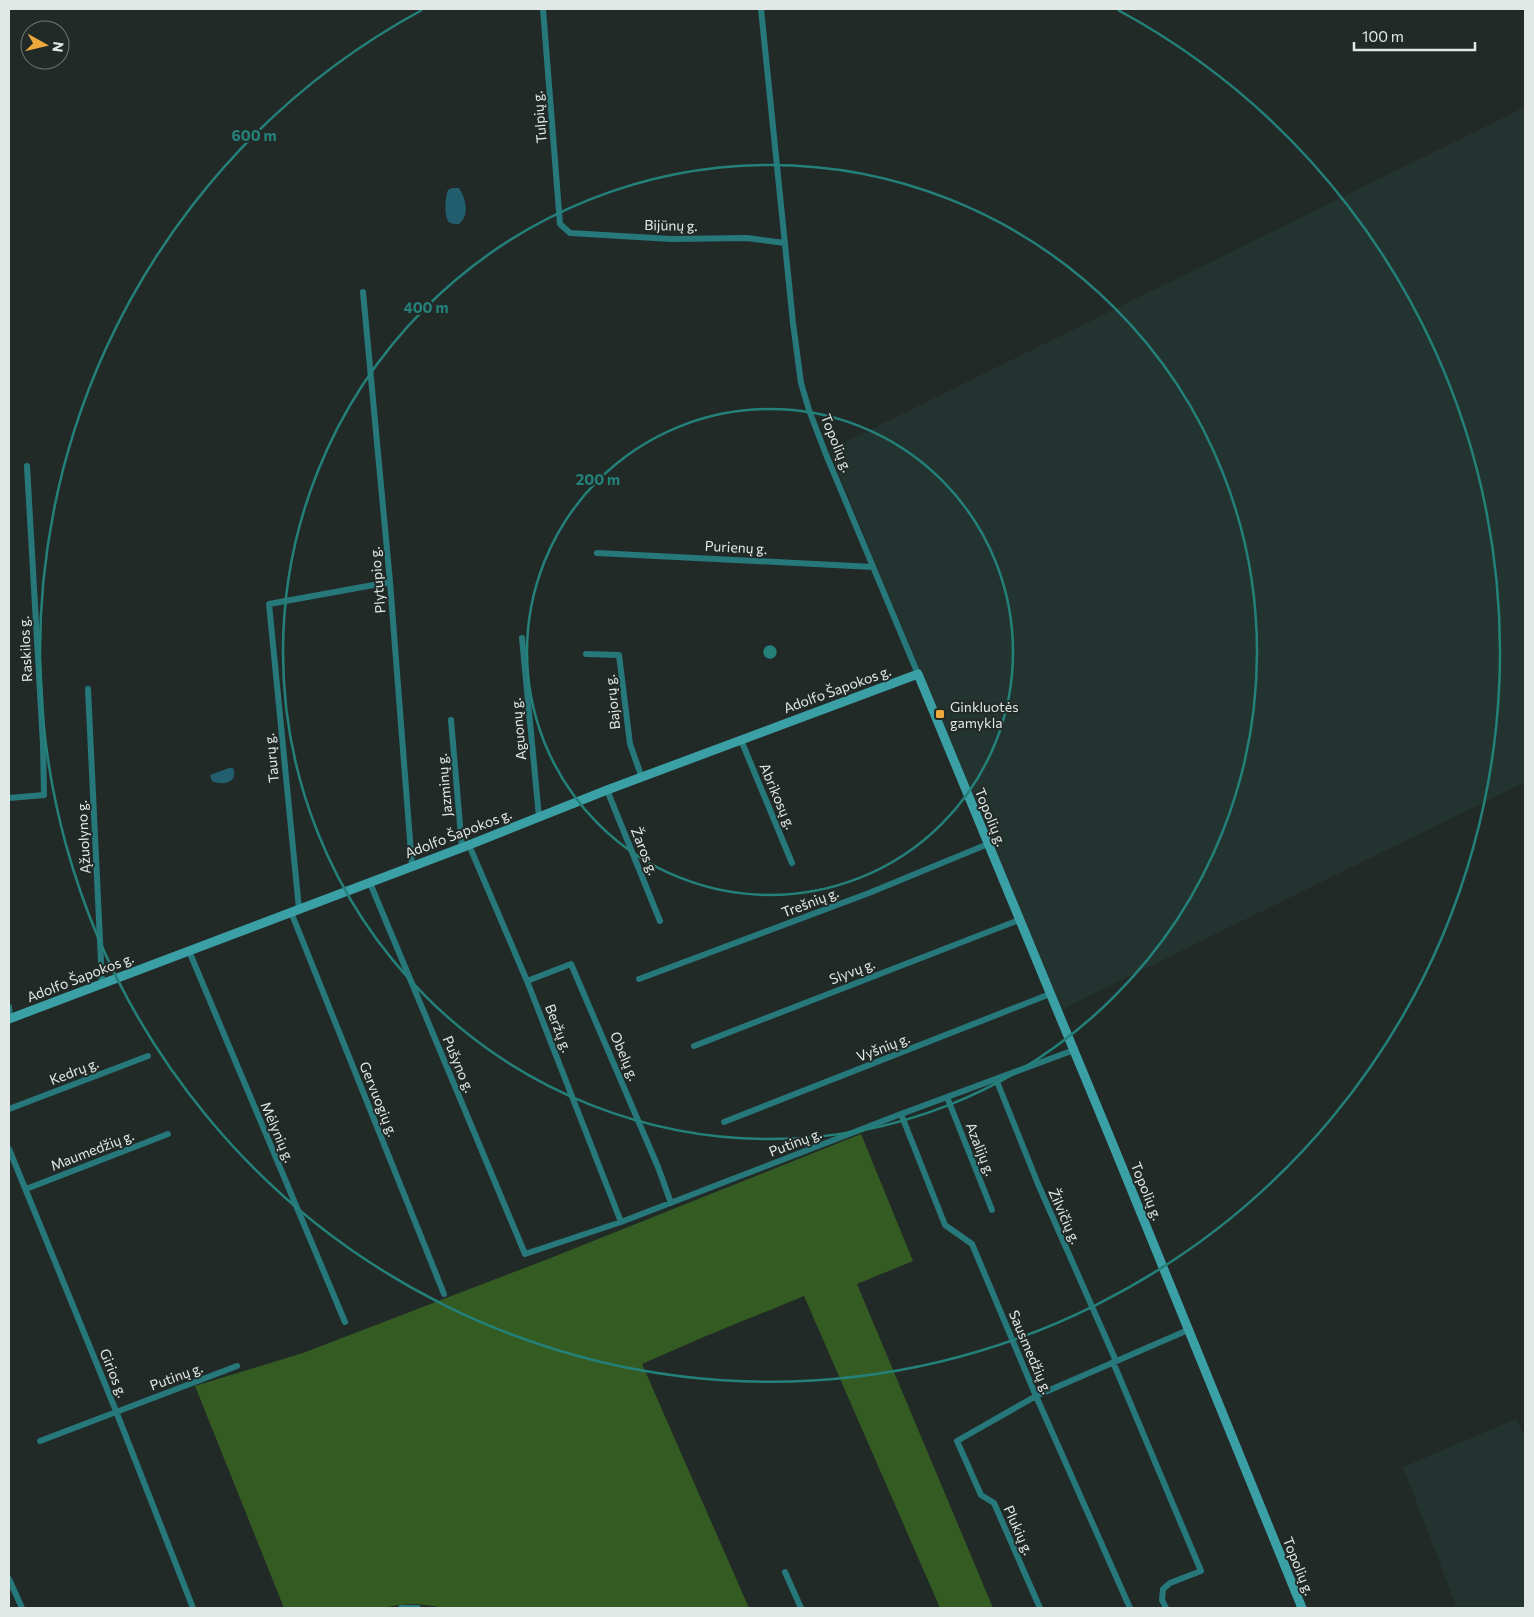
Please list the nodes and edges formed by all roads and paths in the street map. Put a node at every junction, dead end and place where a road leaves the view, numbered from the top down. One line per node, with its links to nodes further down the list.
1 (543, 9): 3 (street, Tulpių g.)
2 (762, 9): 4 (street, Topolių g.)
3 (560, 224): 4 (street, Bijūnų g.)
4 (785, 243): 8 (street, Topolių g.)
5 (363, 292): 9 (street, Plytupio g.)
6 (27, 466): 18 (street, Raskilos g.)
7 (597, 552): 8 (street, Purienų g.)
8 (873, 566): 12 (street, Topolių g.)
9 (390, 582): 23 (street, Plytupio g.); 25 (street, Taurų g.)
10 (522, 638): 19 (street, Aguonų g.)
11 (586, 654): 16 (street, Bajorų g.)
12 (918, 674): 15 (street, Adolfo Šapokos g.); 20 (street, Topolių g.)
13 (88, 689): 31 (street, Ąžuolyno g.)
14 (451, 720): 21 (street, Jazminų g.)
15 (741, 740): 16 (street, Adolfo Šapokos g.); 22 (street, Abrikosų g.)
16 (642, 778): 17 (street, Adolfo Šapokos g.)
17 (607, 790): 19 (street, Adolfo Šapokos g.); 27 (street, Žaros g.)
18 (9, 798)
19 (539, 817): 21 (street, Adolfo Šapokos g.)
20 (988, 844): 26 (street, Topolių g.); 29 (street, Trešnių g.)
21 (465, 846): 23 (street, Adolfo Šapokos g.); 30 (street, Beržų g.)
22 (792, 863)
23 (412, 866): 24 (street, Adolfo Šapokos g.)
24 (370, 883): 25 (street, Adolfo Šapokos g.); 49 (street, Pušyno g.)
25 (295, 911): 28 (street, Adolfo Šapokos g.); 50 (street, Gervuogių g.)
26 (1019, 920): 32 (street, Topolių g.); 35 (street, Slyvų g.)
27 (660, 921)
28 (189, 950): 31 (street, Adolfo Šapokos g.); 51 (street, Mėlynių g.)
29 (639, 979)
30 (527, 980): 46 (street, Obelų g.); 48 (street, Beržų g.)
31 (102, 983): 34 (street, Adolfo Šapokos g.)
32 (1050, 994): 36 (street, Topolių g.); 42 (street, Vyšnių g.)
33 (9, 1008): 34 (street)
34 (9, 1018)
35 (694, 1046)
36 (1074, 1050): 38 (street, Putinų g.); 52 (street, Topolių g.)
37 (148, 1056): 40 (street, Kedrų g.)
38 (996, 1079): 39 (street, Putinų g.); 53 (street, Žilvičių g.)
39 (947, 1097): 41 (street, Putinų g.); 47 (street, Azalijų g.)
40 (9, 1108)
41 (901, 1114): 46 (street, Putinų g.); 55 (street, Sausmedžių g.)
42 (724, 1122)
43 (168, 1134): 45 (street, Maumedžių g.)
44 (9, 1149): 45 (street, Girios g.)
45 (26, 1189): 56 (street, Girios g.)
46 (671, 1204): 48 (street, Putinų g.)
47 (992, 1210)
48 (621, 1222): 49 (street, Putinų g.)
49 (525, 1254)
50 (444, 1294)
51 (345, 1322)
52 (1188, 1330): 53 (street); 68 (street, Topolių g.)
53 (1114, 1362): 55 (street); 67 (street, Žilvičių g.)
54 (237, 1366): 56 (street, Putinų g.)
55 (1036, 1396): 65 (street, Plukių g.); 66 (street, Sausmedžių g.)
56 (116, 1411): 57 (street, Putinų g.); 61 (street, Girios g.)
57 (40, 1441)
58 (785, 1572): 64 (street)
59 (9, 1579): 60 (street)
60 (22, 1608)
61 (193, 1608)
62 (401, 1608): 63 (street)
63 (418, 1608)
64 (801, 1608)
65 (1040, 1608)
66 (1130, 1608)
67 (1166, 1608)
68 (1302, 1608)

